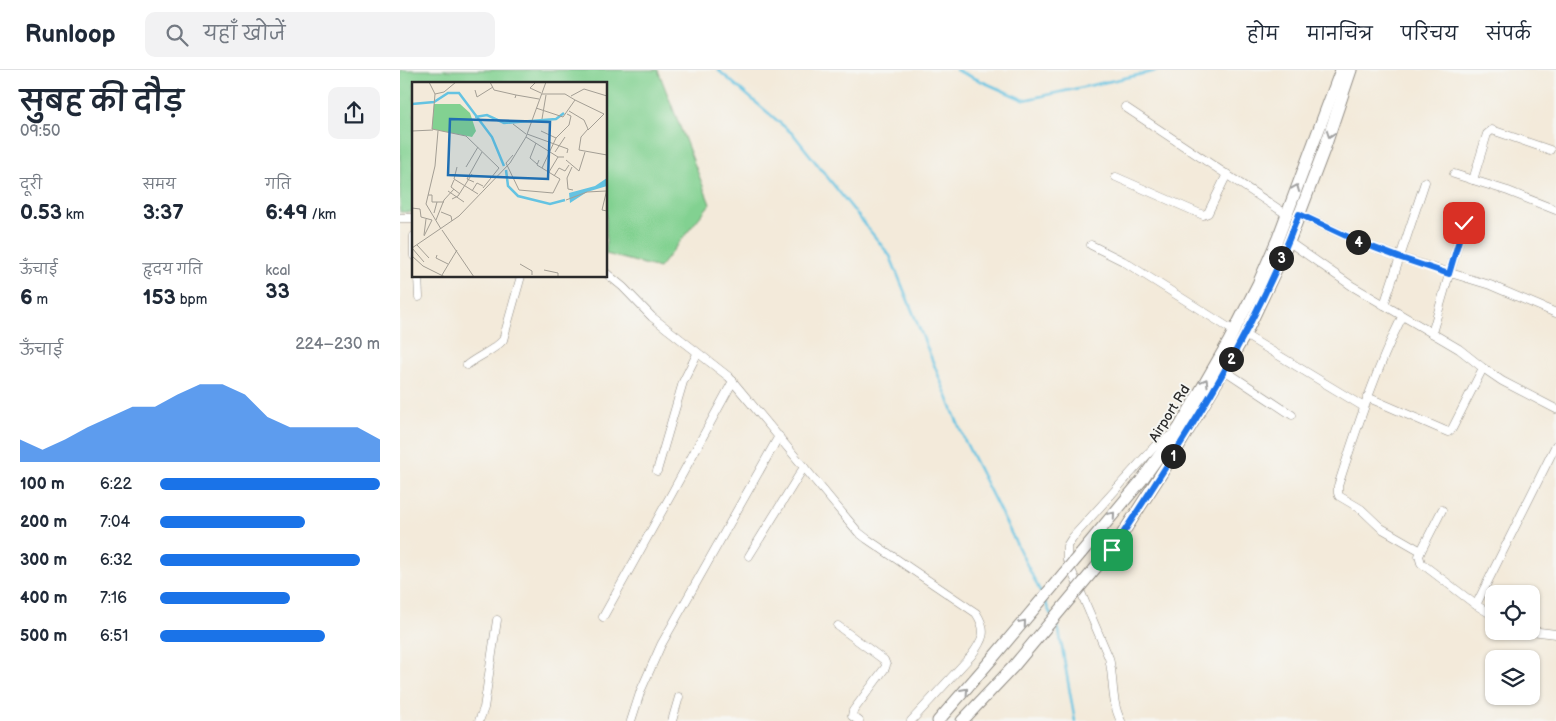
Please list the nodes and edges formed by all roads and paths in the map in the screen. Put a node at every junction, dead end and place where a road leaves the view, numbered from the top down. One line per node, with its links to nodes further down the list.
1 (1341, 70): 3 (main road, Airport Rd)
2 (1351, 70): 3 (main road)
3 (1341, 85): 12 (main road, Airport Rd, one-way to 3); 13 (main road, one-way to 13)
4 (1125, 107): 6 (street)
5 (1550, 150): 9 (street)
6 (1227, 174): 8 (street); 12 (street)
7 (1454, 174): 9 (street)
8 (1116, 178)
9 (1473, 180): 11 (street)
10 (1425, 182): 17 (street)
11 (1556, 210)
12 (1286, 214): 26 (main road, Airport Rd)
13 (1299, 214): 15 (main road); 17 (street)
14 (1464, 223): 18 (street)
15 (1289, 242): 23 (street); 26 (main road)
16 (1091, 245): 26 (street)
17 (1401, 258): 18 (street); 23 (street)
18 (1449, 274): 24 (street); 27 (street)
19 (608, 276): 28 (street)
20 (418, 278): 22 (street)
21 (519, 278): 29 (street)
22 (419, 296)
23 (1384, 305): 25 (street)
24 (1556, 313)
25 (1402, 316): 27 (street); 33 (street)
26 (1239, 333): 31 (main road); 34 (street); 37 (main road, Airport Rd, one-way to 26)
27 (1432, 333): 30 (street)
28 (697, 354): 32 (street); 41 (street)
29 (467, 365)
30 (1482, 368): 33 (street); 35 (street)
31 (1224, 370): 36 (street); 59 (main road, bridge)
32 (733, 381): 38 (street); 47 (street)
33 (1367, 397): 34 (street)
34 (1364, 407): 43 (street)
35 (1556, 409)
36 (1292, 415)
37 (1178, 430): 58 (main road, Airport Rd, one-way to 37, bridge); 60 (street)
38 (779, 436): 40 (street); 54 (street)
39 (1556, 445): 45 (street)
40 (804, 467): 44 (street); 57 (street)
41 (657, 471)
42 (1442, 510): 43 (street)
43 (1421, 550): 45 (street)
44 (749, 556)
45 (1476, 605): 46 (street)
46 (1485, 610)
47 (603, 617)
48 (497, 620): 53 (street)
49 (838, 626): 56 (street)
50 (1540, 631): 51 (street)
51 (1556, 634)
52 (679, 697): 55 (street)
53 (479, 721)
54 (631, 721)
55 (672, 721)
56 (859, 721)
57 (911, 721)
58 (938, 721)
59 (962, 721)
60 (1122, 721)

